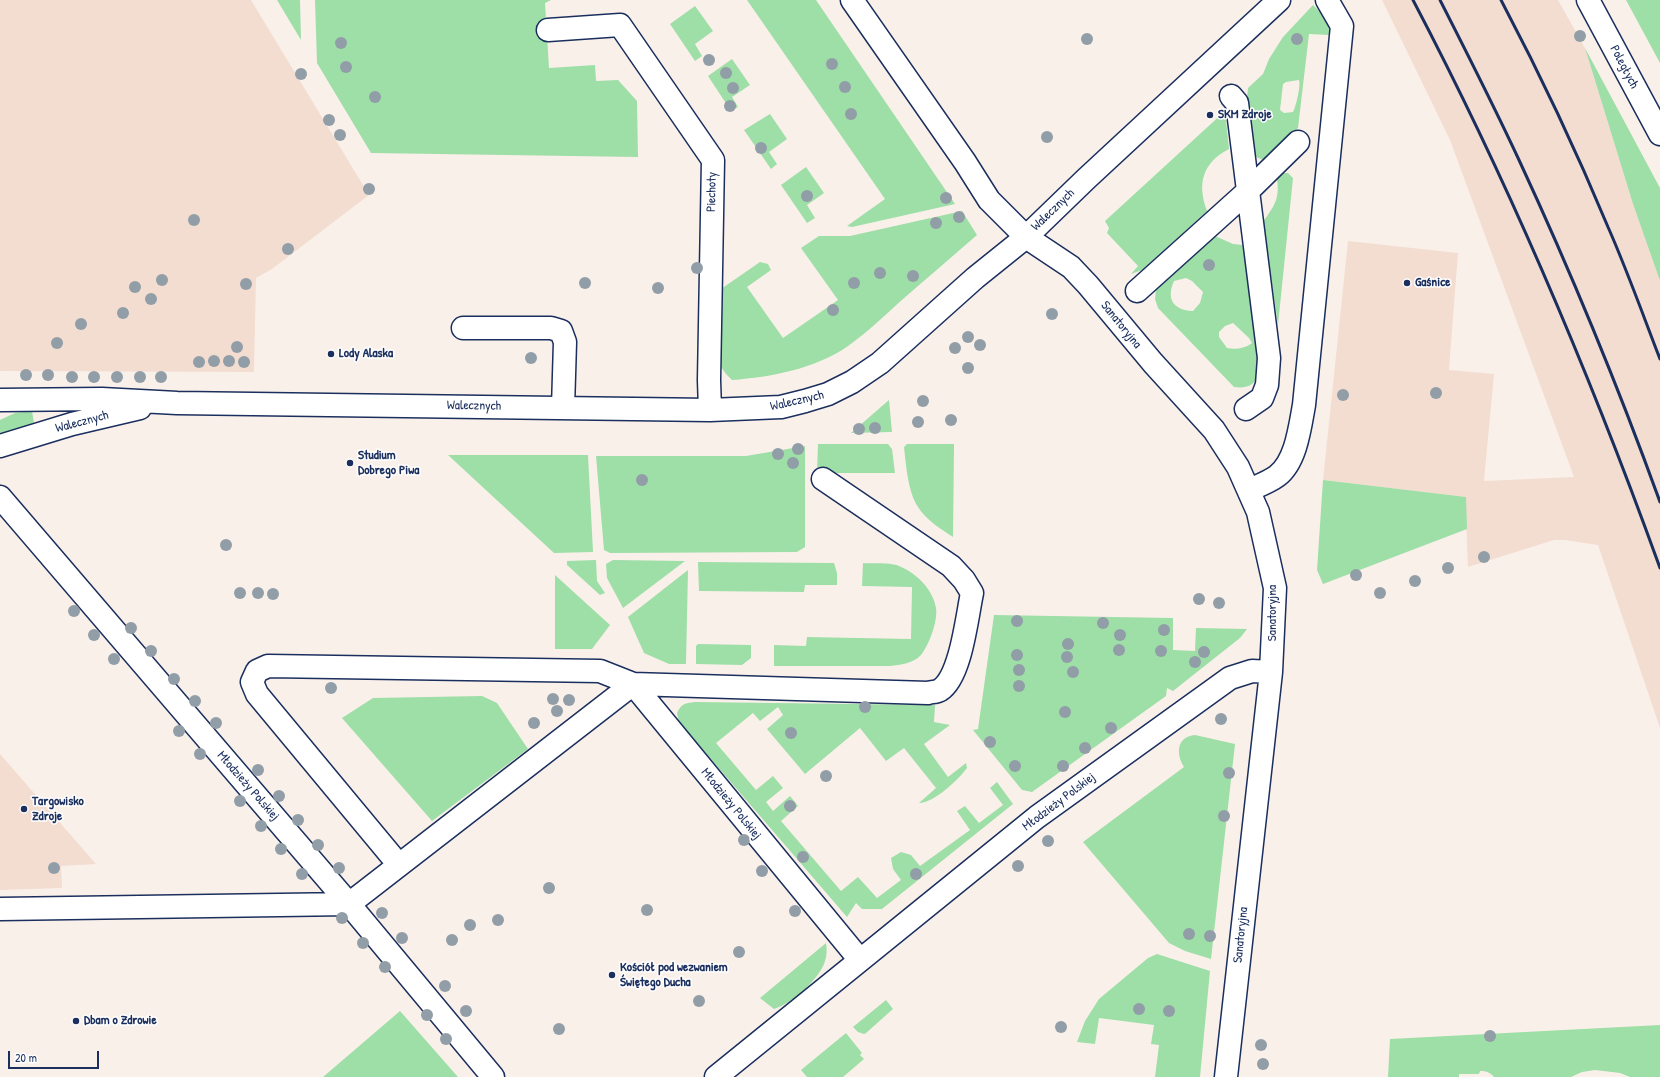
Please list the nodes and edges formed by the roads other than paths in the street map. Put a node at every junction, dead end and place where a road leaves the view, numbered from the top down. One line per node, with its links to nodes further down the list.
1 (852, 0): 10 (street)
2 (1279, 0): 10 (street, Walecznych)
3 (1327, 0): 22 (street)
4 (1588, 0): 7 (street, Poległych)
5 (548, 30): 19 (street, Piechoty)
6 (1231, 96): 9 (street)
7 (1660, 134)
8 (1298, 142): 9 (street)
9 (1247, 192): 11 (street); 18 (street)
10 (1026, 237): 19 (street, Walecznych); 22 (street, Sanatoryjna)
11 (1137, 291)
12 (463, 328): 17 (street)
13 (0, 400): 14 (street, Walecznych)
14 (24, 400): 15 (street, Walecznych); 16 (street, Walecznych)
15 (165, 402): 17 (street, Walecznych); 20 (street, Walecznych)
16 (0, 406)
17 (563, 408): 19 (street, Walecznych)
18 (1246, 409)
19 (710, 410)
20 (0, 446)
21 (823, 479): 25 (street)
22 (1249, 490): 24 (street, Sanatoryjna)
23 (0, 497): 27 (street, Młodzieży Polskiej)
24 (1271, 672): 29 (street, Młodzieży Polskiej); 32 (street, Sanatoryjna)
25 (633, 684): 26 (street); 26 (street); 29 (street, Młodzieży Polskiej)
26 (400, 865): 27 (street)
27 (350, 904): 28 (street); 30 (street, Młodzieży Polskiej)
28 (0, 909)
29 (860, 960): 31 (street, Młodzieży Polskiej)
30 (493, 1077)
31 (716, 1077)
32 (1226, 1077)

